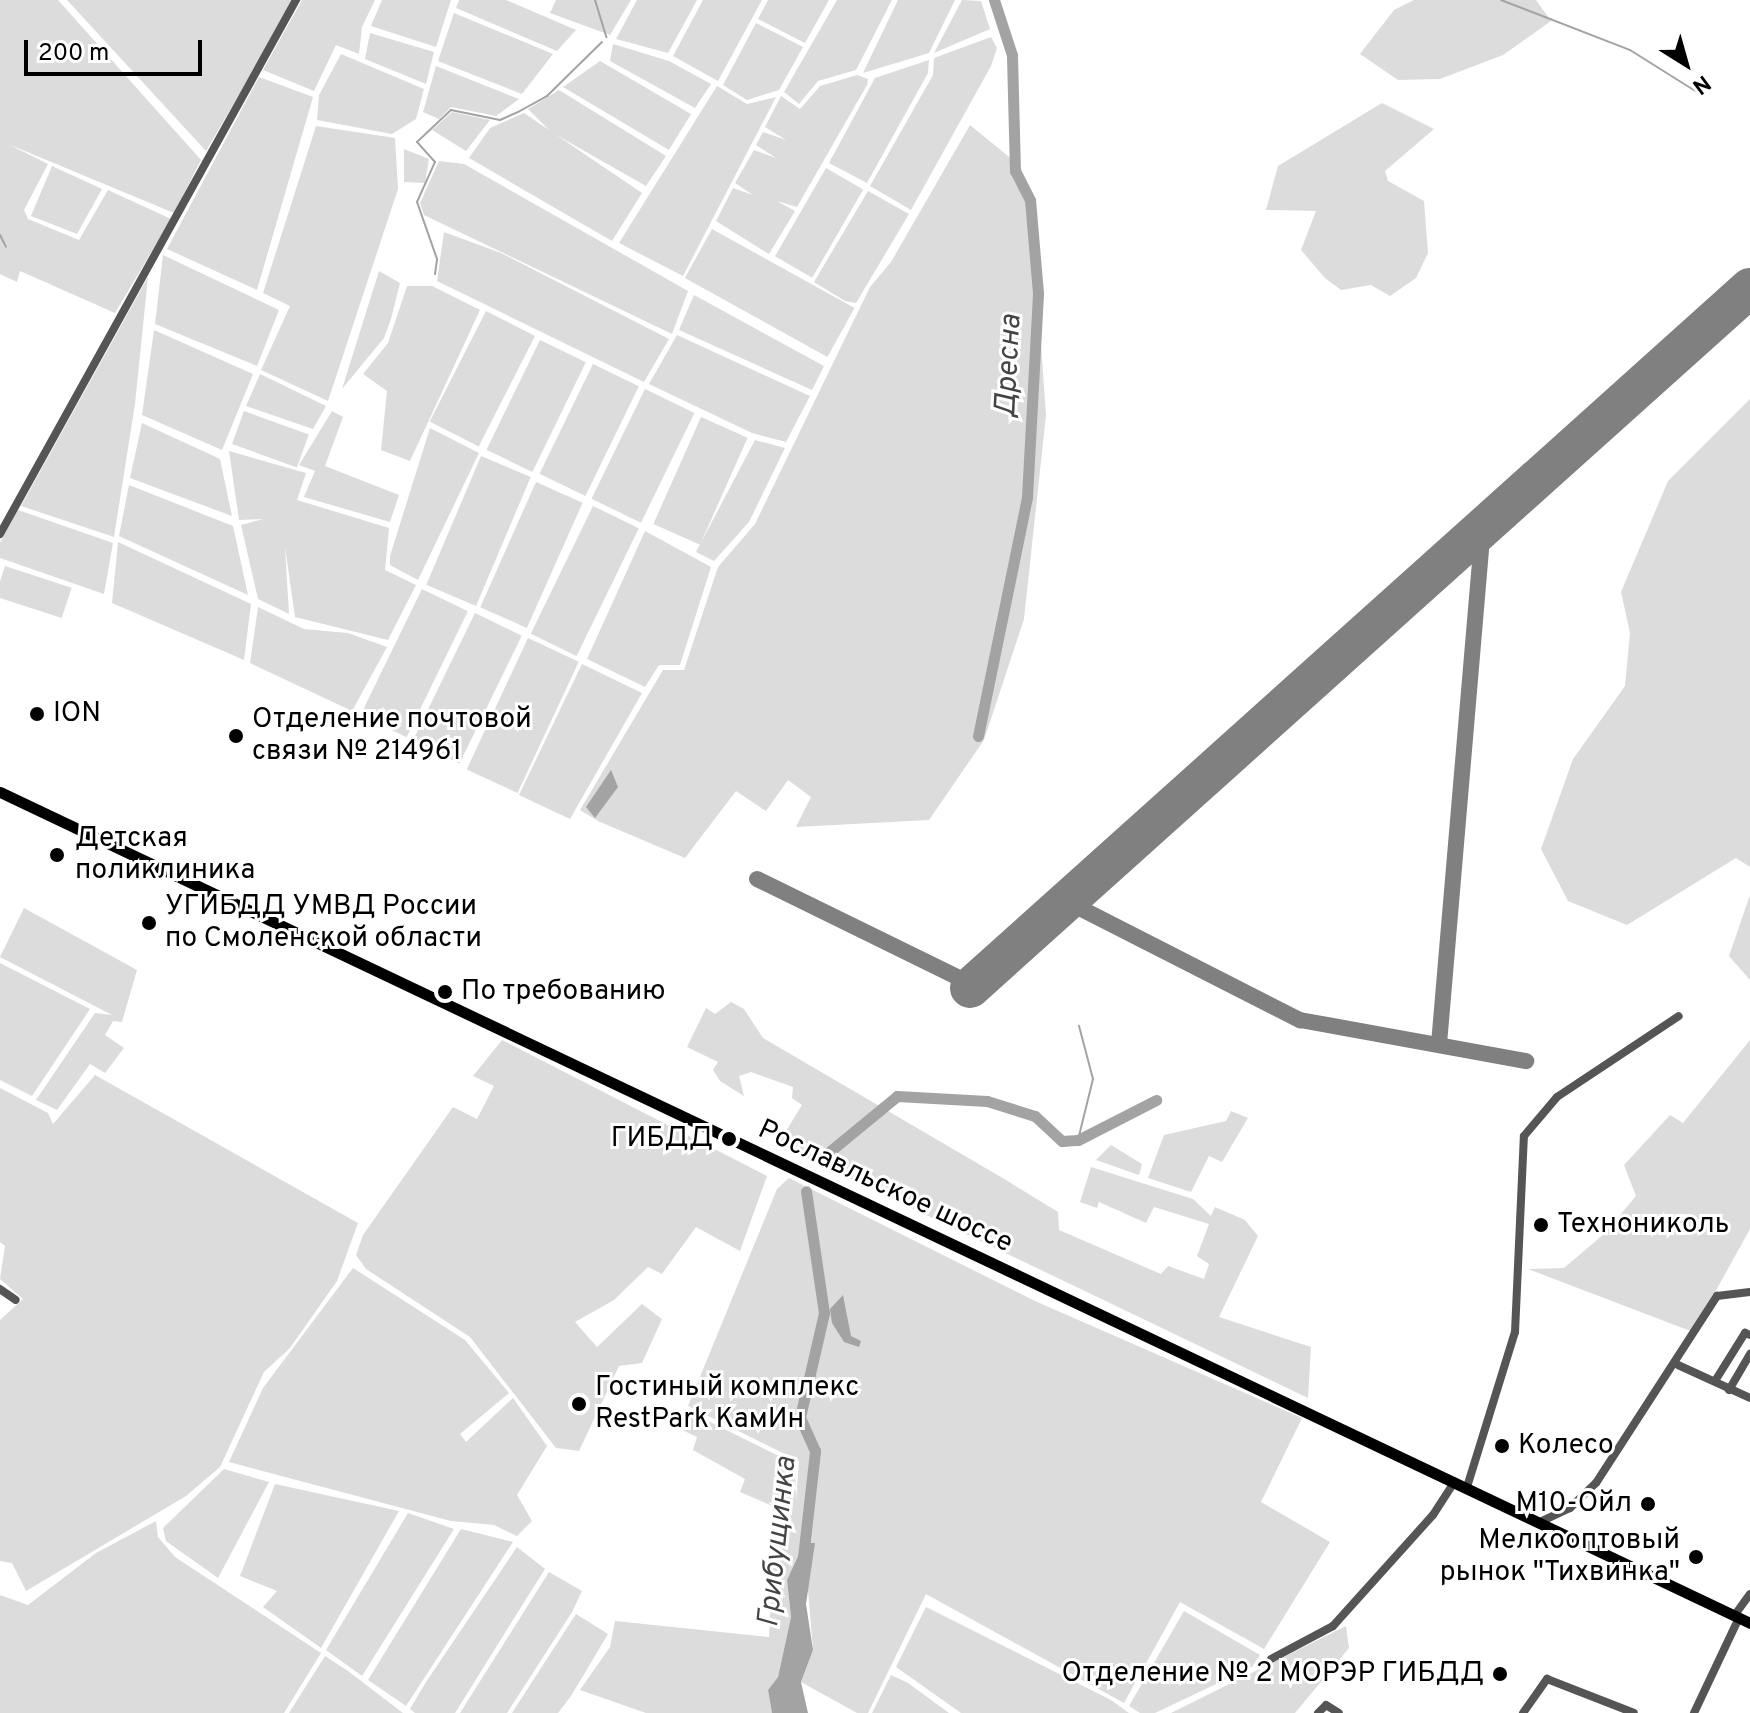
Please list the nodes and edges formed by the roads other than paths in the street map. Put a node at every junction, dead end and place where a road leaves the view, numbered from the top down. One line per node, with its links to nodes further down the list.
1 (296, 0): 2 (street)
2 (0, 534)
3 (0, 792): 14 (main road, Рославльское шоссе)
4 (1679, 1016): 15 (street)
5 (0, 1289): 7 (street)
6 (1750, 1292): 10 (street)
7 (16, 1300)
8 (1750, 1335): 11 (street)
9 (1750, 1354): 12 (street)
10 (1678, 1365): 11 (street); 16 (street)
11 (1715, 1381): 12 (street)
12 (1729, 1390): 13 (street)
13 (1749, 1396)
14 (1455, 1481): 15 (main road, Рославльское шоссе); 19 (street)
15 (1467, 1487): 16 (main road, Рославльское шоссе)
16 (1542, 1521): 18 (main road, Рославльское шоссе)
17 (1750, 1594): 18 (street)
18 (1741, 1619): 24 (street)
19 (1271, 1659)
20 (1318, 1713): 21 (street)
21 (1339, 1713)
22 (1523, 1713): 23 (street)
23 (1634, 1713)
24 (1694, 1713)

